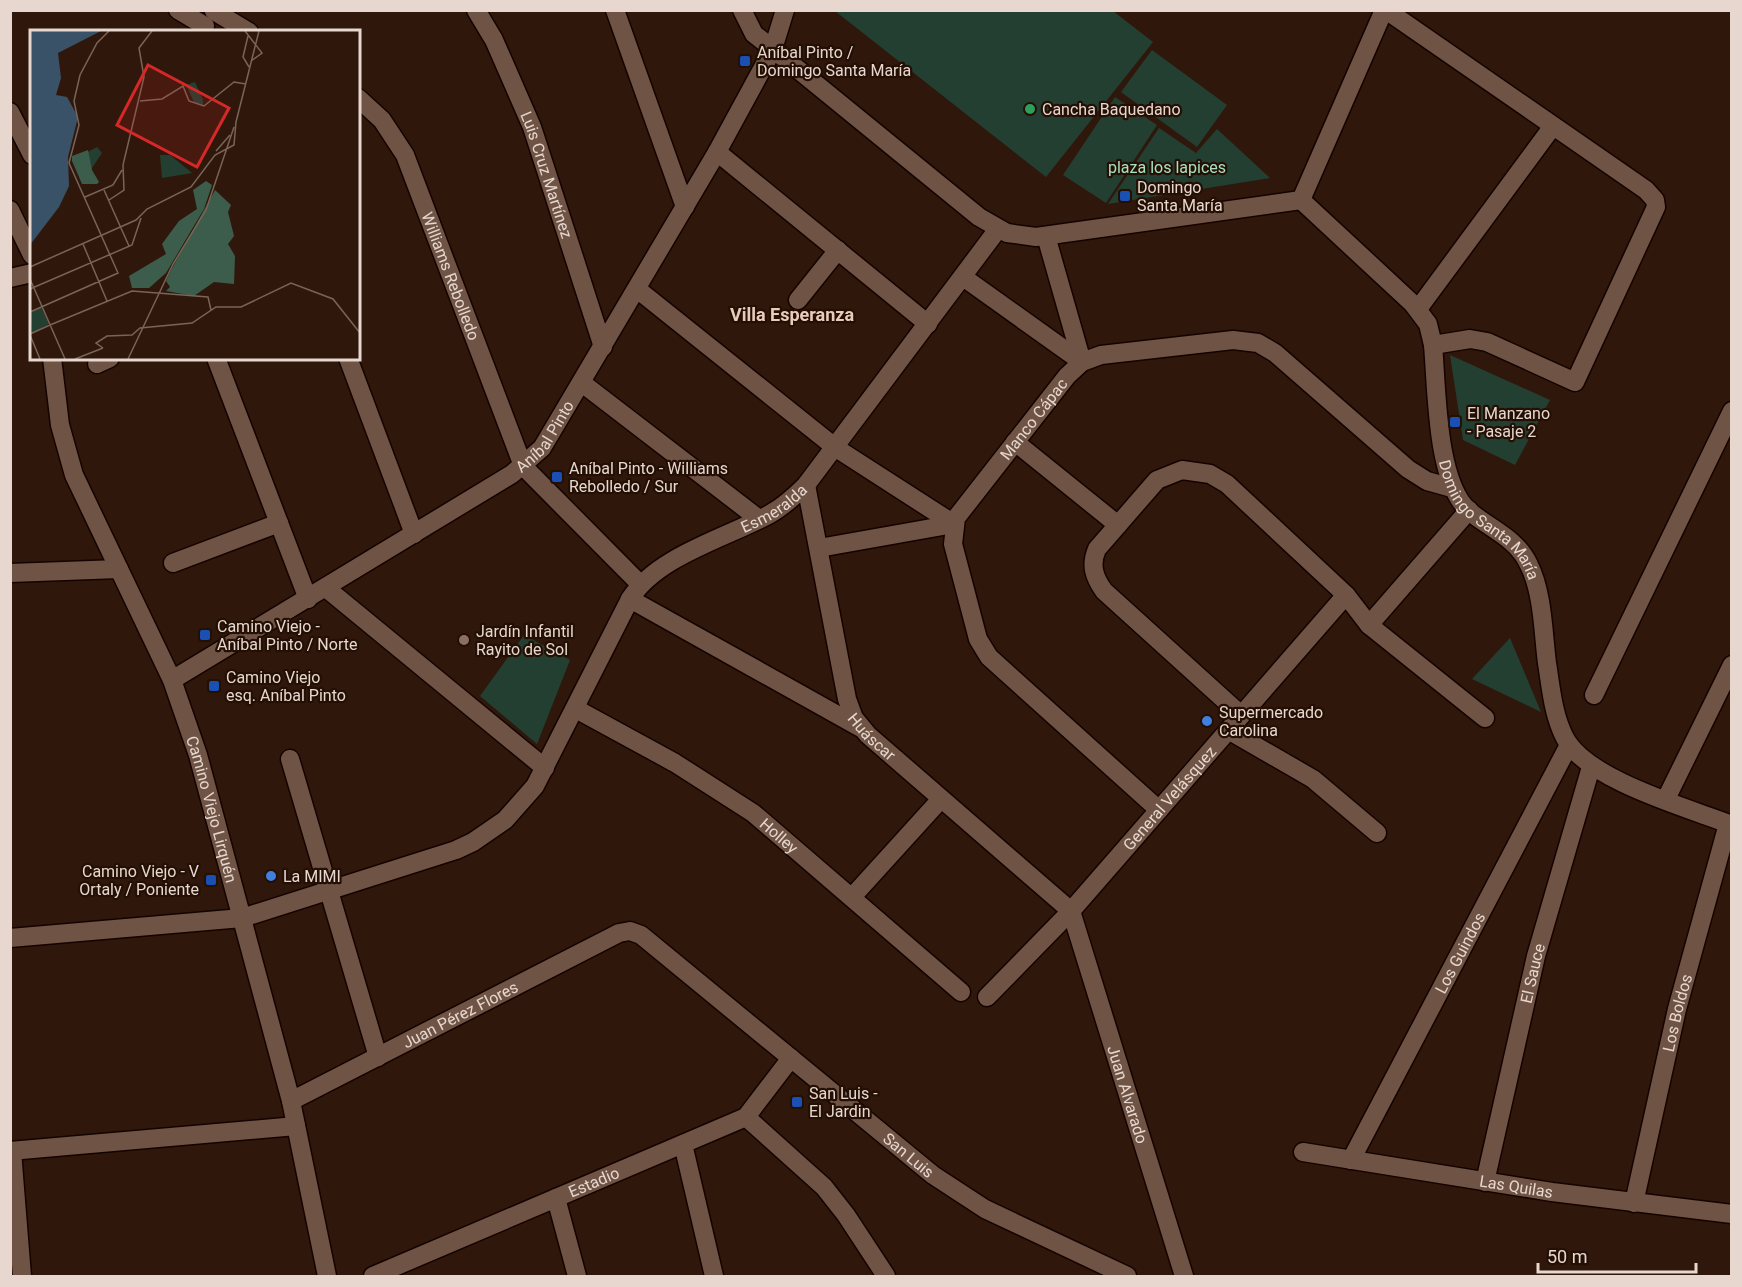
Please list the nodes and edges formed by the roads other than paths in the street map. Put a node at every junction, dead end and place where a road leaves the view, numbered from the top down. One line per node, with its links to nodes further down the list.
1 (178, 10): 7 (street)
2 (476, 10): 30 (street, Luis Cruz Martínez)
3 (615, 10): 16 (street)
4 (742, 10): 9 (street)
5 (785, 10): 9 (street)
6 (1385, 10): 12 (street); 15 (street)
7 (209, 20): 8 (street)
8 (242, 30)
9 (773, 50): 14 (street, Aníbal Pinto); 18 (street)
10 (360, 100): 39 (street, Williams Rebolledo)
11 (10, 112): 13 (street)
12 (1553, 126): 27 (street); 29 (street)
13 (30, 151)
14 (717, 152): 16 (street, Aníbal Pinto); 20 (street)
15 (1301, 200): 19 (street); 27 (street, Domingo Santa María)
16 (685, 207): 25 (street, Aníbal Pinto)
17 (10, 210): 21 (street)
18 (998, 229): 19 (street); 23 (street, Esmeralda)
19 (1046, 236): 34 (street)
20 (838, 250): 26 (street); 28 (street)
21 (30, 251)
22 (30, 273): 24 (street)
23 (963, 276): 28 (street, Esmeralda); 34 (street)
24 (10, 278)
25 (637, 289): 30 (street, Aníbal Pinto); 38 (street)
26 (798, 300)
27 (1418, 309): 29 (street, Domingo Santa María)
28 (928, 324): 38 (street, Esmeralda)
29 (1433, 345): 41 (street, Domingo Santa María)
30 (603, 347): 35 (street, Aníbal Pinto)
31 (52, 360): 50 (street, Camino Viejo Lirquén)
32 (217, 360): 44 (street)
33 (349, 360): 47 (street)
34 (1082, 362): 37 (street, Manco Cápac); 41 (street)
35 (582, 383): 39 (street, Aníbal Pinto); 43 (street)
36 (1731, 411): 60 (street)
37 (1015, 442): 45 (street, Manco Cápac); 46 (street)
38 (836, 448): 40 (street, Esmeralda); 45 (street)
39 (523, 466): 47 (street, Aníbal Pinto); 53 (street)
40 (806, 485): 43 (street, Esmeralda); 48 (street, Huáscar)
41 (1452, 488): 42 (street, Domingo Santa María)
42 (1469, 510): 56 (street); 66 (street, Domingo Santa María)
43 (759, 519): 53 (street, Esmeralda)
44 (279, 523): 49 (street); 55 (street)
45 (954, 524): 48 (street); 72 (street)
46 (1118, 525): 54 (street); 62 (street)
47 (414, 534): 52 (street, Aníbal Pinto)
48 (819, 548): 64 (street, Huáscar)
49 (173, 564)
50 (119, 569): 51 (street); 58 (street, Camino Viejo Lirquén)
51 (10, 573)
52 (326, 588): 55 (street, Aníbal Pinto); 69 (street)
53 (635, 592): 61 (street, Esmeralda); 64 (street)
54 (1346, 595): 56 (street); 62 (street, General Velásquez)
55 (308, 599): 58 (street, Aníbal Pinto)
56 (1369, 625): 63 (street)
57 (1731, 665): 59 (street)
58 (172, 680): 78 (street, Camino Viejo Lirquén)
59 (1727, 686): 71 (street)
60 (1594, 695)
61 (576, 709): 69 (street, Esmeralda); 76 (street, Holley)
62 (1241, 715): 65 (street, General Velásquez)
63 (1485, 718)
64 (860, 727): 70 (street, Huáscar)
65 (1228, 730): 72 (street, General Velásquez); 74 (street)
66 (1569, 745): 68 (street); 91 (street, Los Guindos)
67 (290, 759): 75 (street)
68 (1591, 767): 71 (street); 92 (street, El Sauce)
69 (545, 768): 75 (street, Esmeralda)
70 (941, 799): 76 (street); 77 (street, Huáscar)
71 (1666, 799): 73 (street)
72 (1159, 810): 77 (street, General Velásquez)
73 (1730, 825): 94 (street, Los Boldos)
74 (1377, 833)
75 (329, 891): 78 (street, Esmeralda); 83 (street)
76 (852, 897): 81 (street, Holley)
77 (1071, 911): 82 (street, General Velásquez); 103 (street, Juan Alvarado)
78 (242, 918): 80 (street, Esmeralda); 85 (street, Camino Viejo Lirquén)
79 (630, 931): 83 (street, Juan Pérez Flores); 84 (street, San Luis)
80 (10, 938)
81 (961, 992)
82 (987, 997)
83 (378, 1057): 85 (street, Juan Pérez Flores)
84 (792, 1058): 86 (street, Estadio); 102 (street, San Luis)
85 (291, 1101): 87 (street, Camino Viejo Lirquén)
86 (746, 1117): 88 (street, Estadio); 101 (street)
87 (296, 1126): 89 (street); 97 (street, Camino Viejo Lirquén)
88 (682, 1144): 93 (street, Estadio); 100 (street)
89 (11, 1151): 96 (street)
90 (1303, 1152): 91 (street, Las Quilas)
91 (1351, 1160): 92 (street, Las Quilas)
92 (1485, 1182): 94 (street, Las Quilas)
93 (556, 1198): 98 (street, Estadio); 99 (street)
94 (1634, 1203): 95 (street, Las Quilas)
95 (1731, 1214)
96 (22, 1276)
97 (327, 1276)
98 (373, 1276)
99 (577, 1276)
100 (714, 1276)
101 (886, 1276)
102 (1127, 1276)
103 (1184, 1276)

